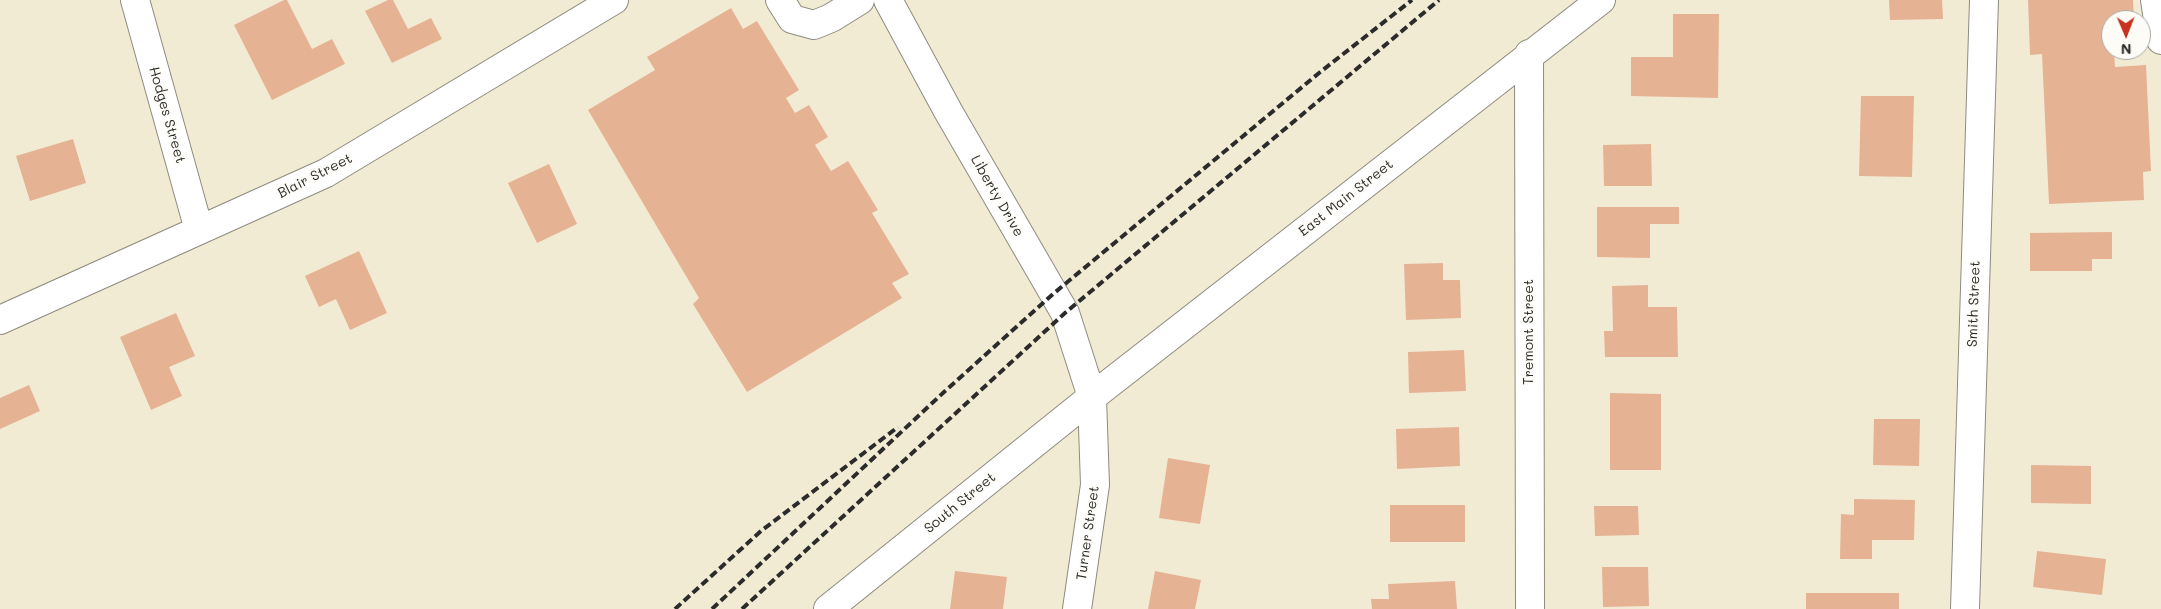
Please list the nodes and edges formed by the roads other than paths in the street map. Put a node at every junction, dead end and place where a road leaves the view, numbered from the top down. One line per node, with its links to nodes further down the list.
1 (135, 0): 11 (street, Hodges Street)
2 (614, 0): 11 (street, Blair Street)
3 (780, 0): 4 (street)
4 (860, 0)
5 (888, 0): 13 (street, Liberty Drive)
6 (1601, 0): 10 (street, East Main Street)
7 (1984, 0): 17 (street, Smith Street)
8 (2155, 0): 9 (street)
9 (2161, 40)
10 (1529, 54): 13 (street, East Main Street); 16 (street, Tremont Street)
11 (199, 230): 12 (street, Blair Street)
12 (0, 320)
13 (1092, 397): 14 (street, South Street); 15 (street, Turner Street)
14 (828, 609)
15 (1077, 609)
16 (1530, 609)
17 (1965, 609)

